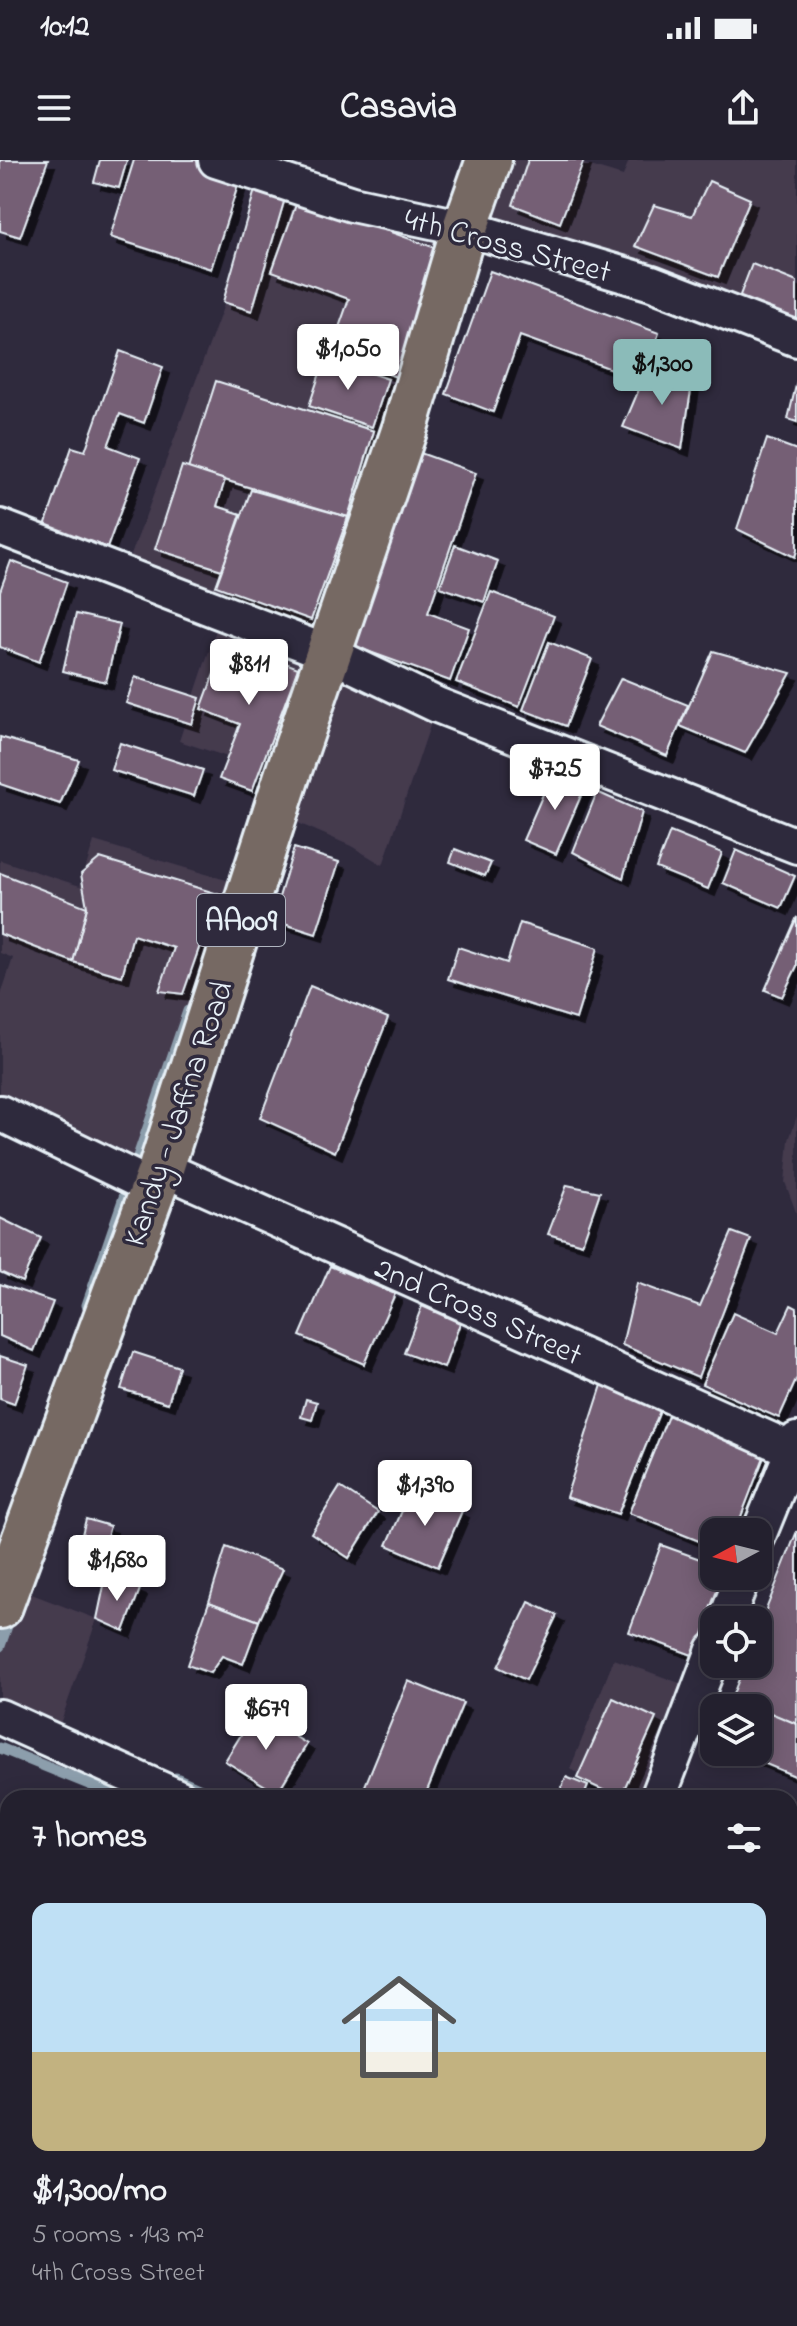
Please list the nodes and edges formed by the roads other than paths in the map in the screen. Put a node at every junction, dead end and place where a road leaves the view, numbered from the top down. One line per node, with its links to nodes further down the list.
1 (216, 160): 3 (street, 4th Cross Street)
2 (489, 160): 3 (highway, Kandy - Jaffna Road / AA009)
3 (465, 228): 4 (street, 4th Cross Street); 6 (highway, Kandy - Jaffna Road / AA009)
4 (797, 339)
5 (0, 527): 6 (street)
6 (328, 653): 7 (street); 9 (highway, Kandy - Jaffna Road / AA009)
7 (797, 846)
8 (0, 1113): 9 (street, 2nd Cross Street)
9 (158, 1178): 10 (street, 2nd Cross Street); 12 (highway, Kandy - Jaffna Road / AA009)
10 (795, 1447): 11 (street)
11 (765, 1518)
12 (0, 1606)
13 (703, 1678): 16 (street)
14 (0, 1717): 15 (street)
15 (162, 1790)
16 (661, 1790)

